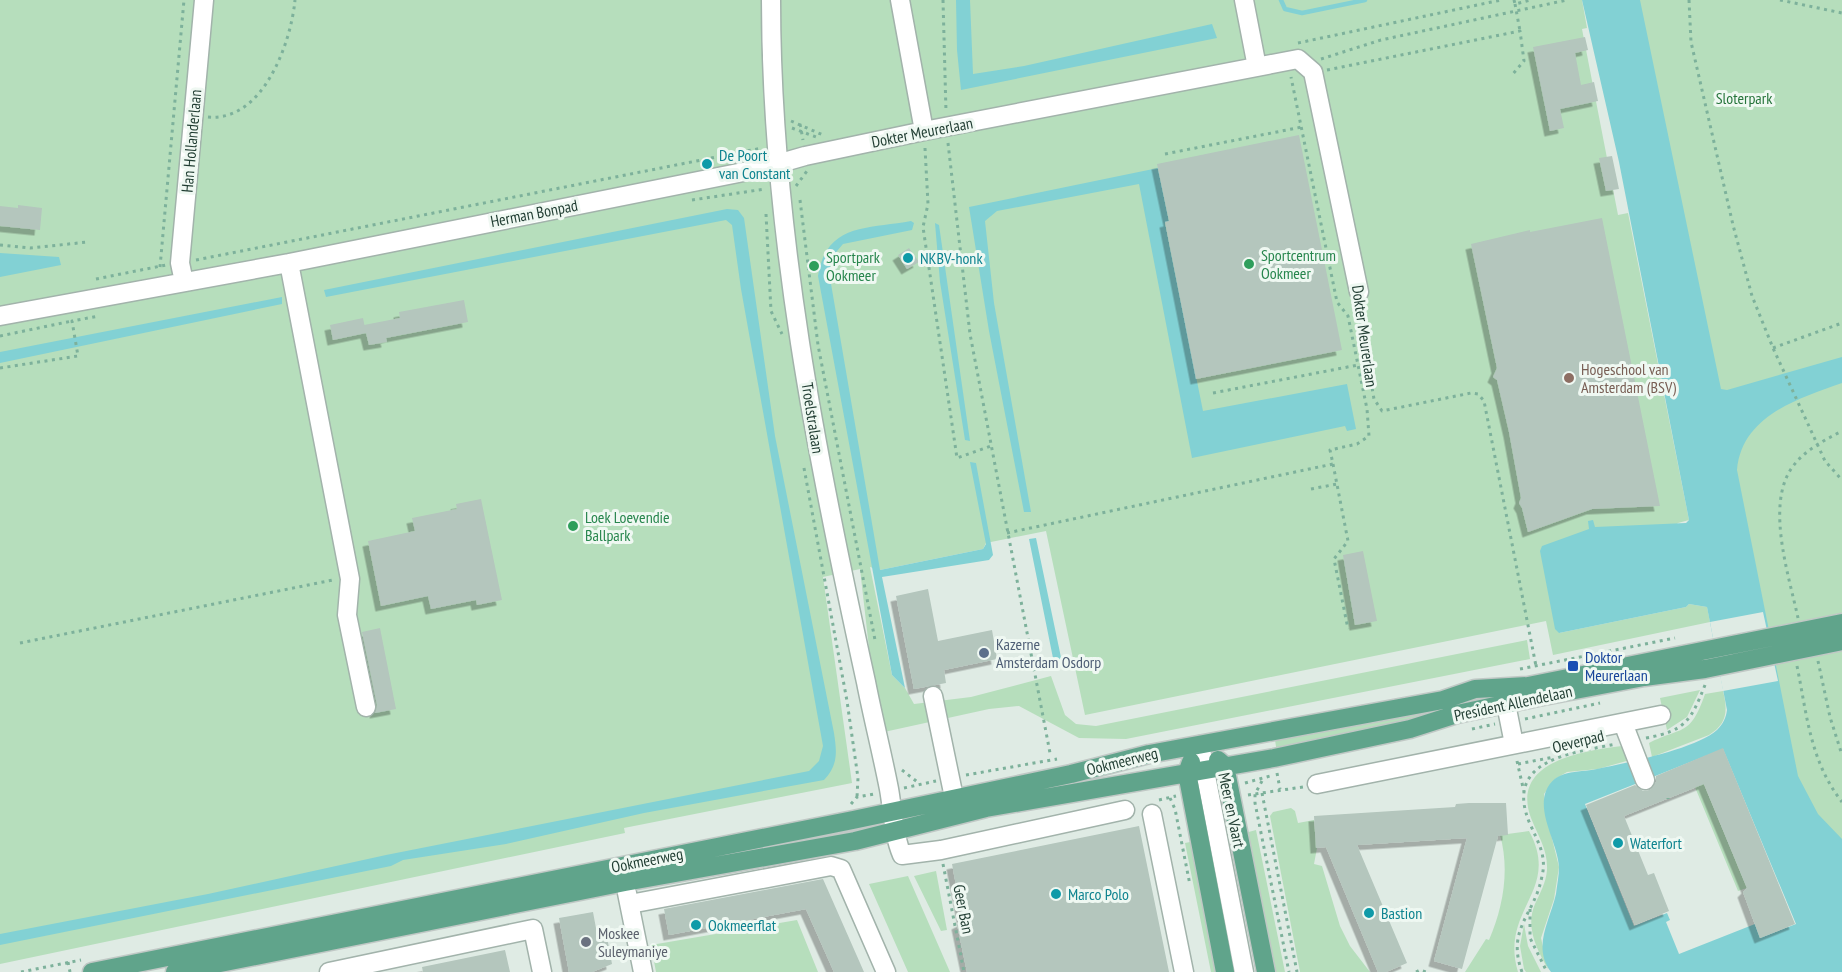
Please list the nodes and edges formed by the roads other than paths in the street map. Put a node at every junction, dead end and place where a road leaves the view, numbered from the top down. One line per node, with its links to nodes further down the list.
1 (204, 0): 9 (street, Han Hollanderlaan)
2 (771, 0): 7 (street, Troelstralaan)
3 (900, 0): 6 (street)
4 (1244, 0): 5 (street)
5 (1257, 67): 6 (street, Dokter Meurerlaan); 10 (street, Dokter Meurerlaan)
6 (924, 131): 7 (street, Dokter Meurerlaan)
7 (788, 161): 8 (street, Herman Bonpad); 26 (street, Troelstralaan)
8 (289, 263): 9 (street, Herman Bonpad); 16 (street)
9 (184, 282): 11 (street, Herman Bonpad)
10 (1359, 292)
11 (0, 316)
12 (1842, 622): 15 (main road, President Allendelaan)
13 (1842, 642): 15 (main road, President Allendelaan)
14 (933, 696): 25 (street)
15 (1506, 704): 19 (street); 20 (main road, President Allendelaan); 21 (main road, President Allendelaan)
16 (366, 707)
17 (1661, 715): 18 (street)
18 (1623, 723): 19 (street); 23 (street)
19 (1514, 744): 24 (street)
20 (1200, 745): 21 (main road, Meer en Vaart); 22 (main road); 25 (main road, Ookmeerweg)
21 (1225, 766): 22 (main road, President Allendelaan); 42 (main road, Meer en Vaart)
22 (1196, 771): 25 (main road, Ookmeerweg); 40 (main road); 41 (street)
23 (1645, 780)
24 (1312, 785)
25 (956, 806): 26 (main road, Ookmeerweg); 29 (main road, Ookmeerweg)
26 (892, 810): 29 (street, Troelstralaan); 32 (main road, Ookmeerweg)
27 (1125, 810): 29 (street)
28 (1152, 814): 39 (street)
29 (894, 831): 30 (main road, Ookmeerweg)
30 (625, 882): 31 (street); 34 (main road, Ookmeerweg)
31 (630, 904): 37 (street); 38 (street)
32 (114, 970): 33 (main road, Ookmeerweg)
33 (92, 972)
34 (175, 972)
35 (329, 972): 36 (street)
36 (542, 972)
37 (643, 972)
38 (886, 972)
39 (1184, 972)
40 (1226, 972)
41 (1244, 972)
42 (1266, 972)

